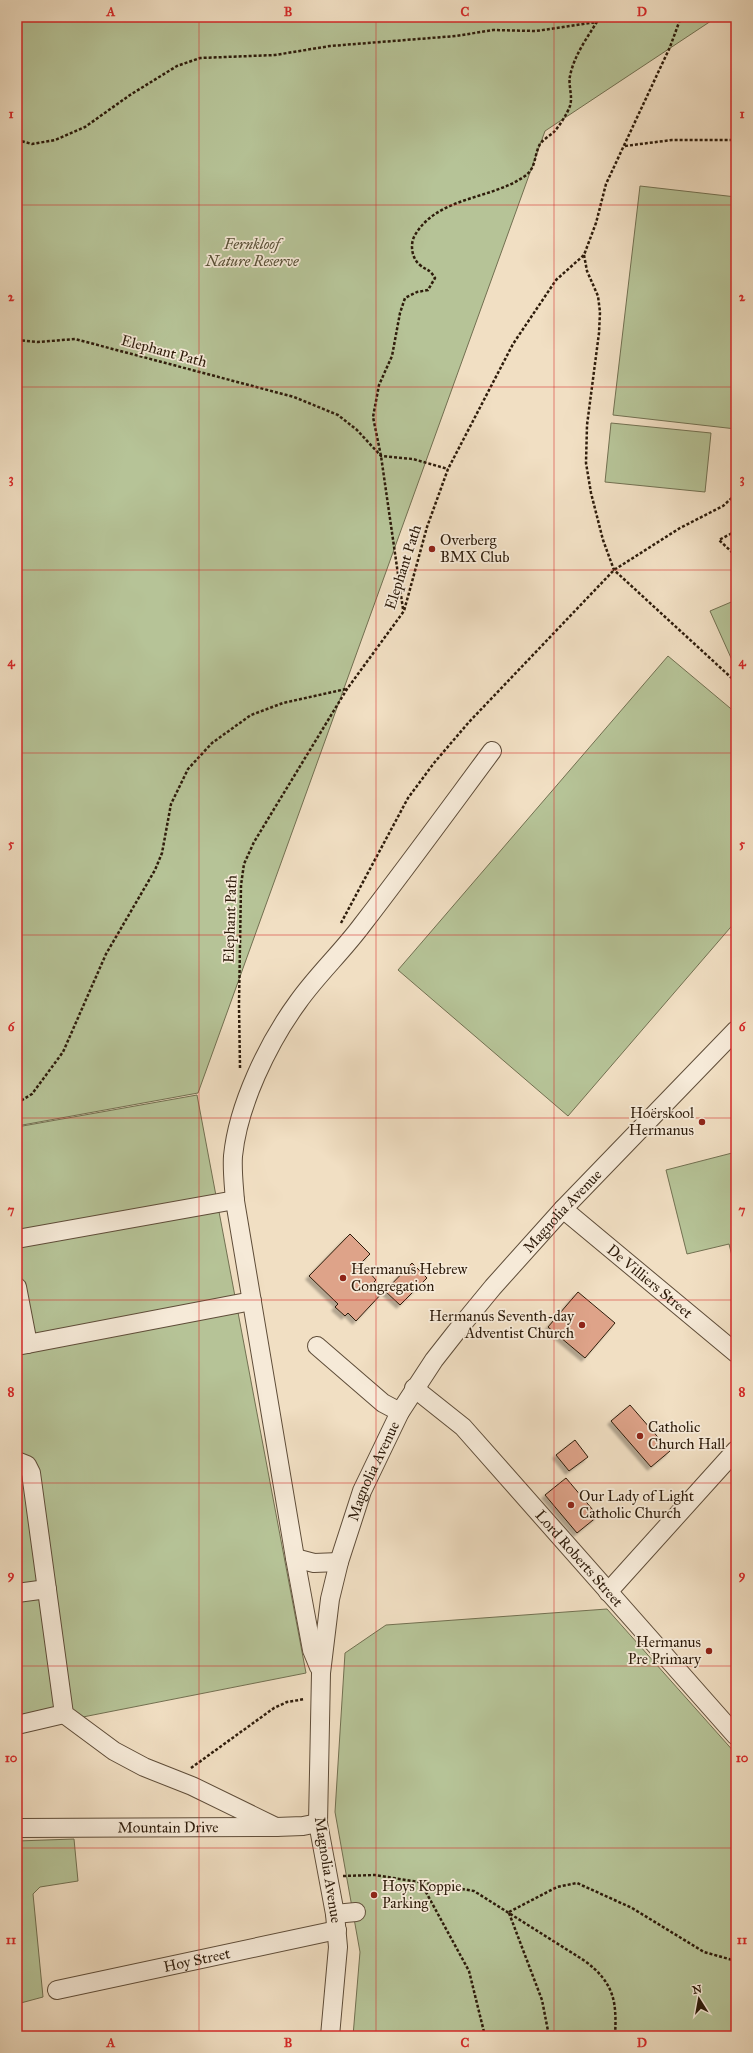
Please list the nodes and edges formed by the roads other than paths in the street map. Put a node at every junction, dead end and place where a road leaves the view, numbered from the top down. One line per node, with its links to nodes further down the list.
1 (492, 751): 3 (street)
2 (736, 1030): 4 (street, Magnolia Avenue)
3 (235, 1200): 5 (street); 7 (street)
4 (563, 1209): 10 (street, De Villiers Street); 11 (street, Magnolia Avenue)
5 (17, 1239)
6 (17, 1287): 8 (street)
7 (252, 1301): 8 (street); 15 (street)
8 (22, 1345)
9 (318, 1346): 12 (street)
10 (736, 1354)
11 (414, 1388): 12 (street, Magnolia Avenue); 18 (street, Lord Roberts Street)
12 (400, 1412): 16 (street, Magnolia Avenue)
13 (736, 1450): 18 (street)
14 (17, 1461): 17 (street)
15 (296, 1558): 16 (street); 20 (street)
16 (339, 1562): 20 (street, Magnolia Avenue)
17 (47, 1589): 19 (street); 21 (street)
18 (608, 1592): 23 (street, Lord Roberts Street)
19 (17, 1594)
20 (321, 1673): 24 (street, Magnolia Avenue)
21 (64, 1714): 22 (street); 25 (street)
22 (17, 1725)
23 (736, 1736)
24 (318, 1823): 25 (street, Mountain Drive); 28 (street, Magnolia Avenue)
25 (276, 1827): 26 (street, Mountain Drive)
26 (17, 1828)
27 (356, 1912): 28 (street, Hoy Street)
28 (336, 1922): 29 (street, Hoy Street); 30 (street, Magnolia Avenue)
29 (57, 1990)
30 (330, 2036)

